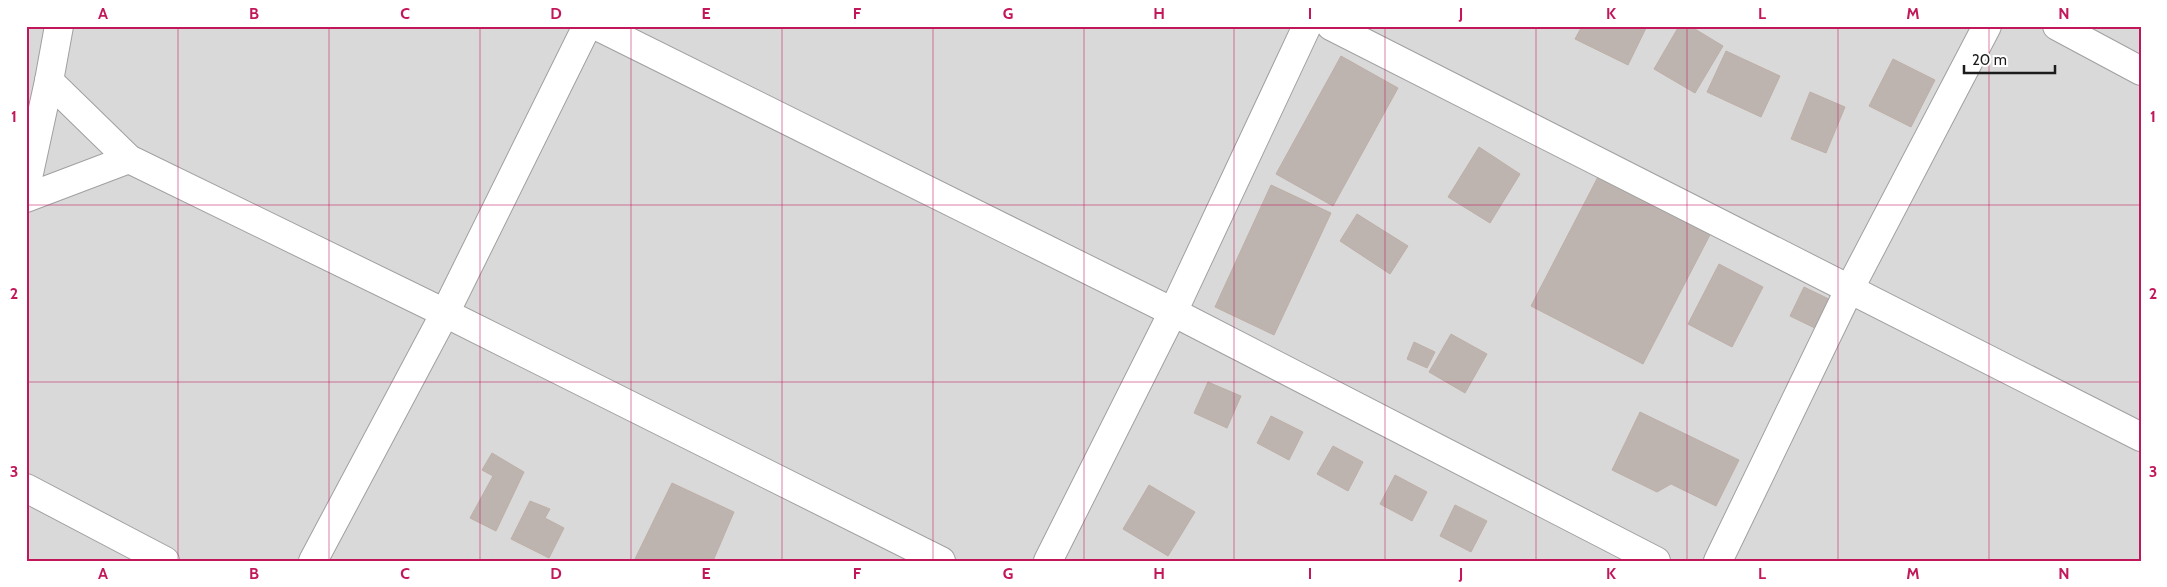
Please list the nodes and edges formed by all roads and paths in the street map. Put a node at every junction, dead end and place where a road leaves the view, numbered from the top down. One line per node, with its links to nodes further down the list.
1 (59, 26): 9 (street)
2 (587, 26): 15 (street)
3 (597, 26): 14 (street)
4 (1306, 26): 14 (street)
5 (1331, 26): 13 (street)
6 (1987, 26): 13 (street)
7 (2057, 26): 8 (street)
8 (2141, 70)
9 (49, 81): 10 (street); 11 (street)
10 (129, 159): 12 (street); 15 (street)
11 (26, 187)
12 (26, 198)
13 (1850, 288): 16 (street); 23 (street)
14 (1172, 312): 21 (street); 22 (street)
15 (444, 314): 19 (street); 20 (street)
16 (2141, 437)
17 (26, 488): 18 (street)
18 (165, 561)
19 (313, 561)
20 (941, 561)
21 (1048, 561)
22 (1656, 561)
23 (1718, 561)

